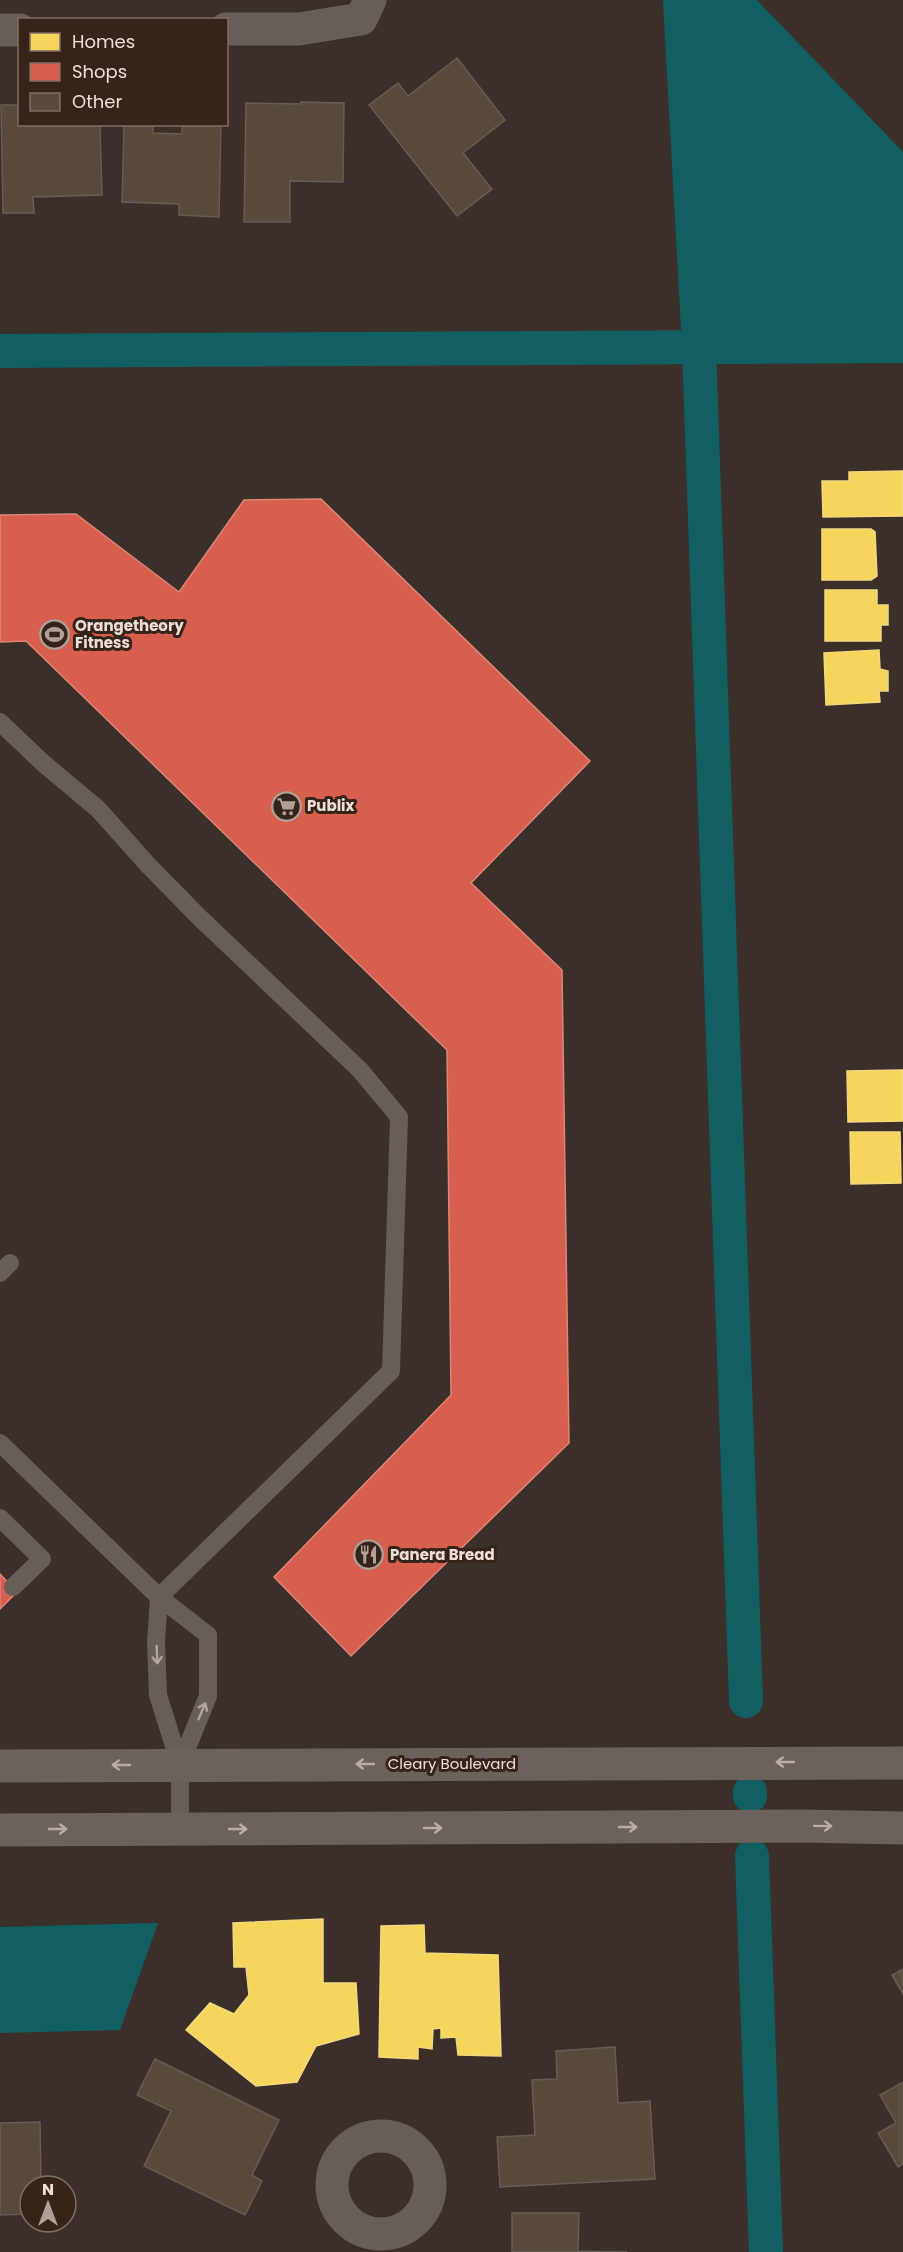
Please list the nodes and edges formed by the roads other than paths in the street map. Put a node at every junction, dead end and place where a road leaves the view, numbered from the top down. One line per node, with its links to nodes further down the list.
1 (365, 9): 2 (street)
2 (228, 29)
3 (0, 30): 4 (street)
4 (18, 30)
5 (0, 722): 9 (lane)
6 (0, 1443): 9 (lane)
7 (0, 1518): 8 (lane)
8 (13, 1587)
9 (159, 1597): 11 (lane, one-way to 11); 11 (lane, one-way to 9)
10 (903, 1763): 11 (street, Cleary Boulevard, one-way to 11)
11 (180, 1765): 12 (street, Cleary Boulevard, one-way to 12); 14 (lane)
12 (0, 1766)
13 (903, 1827): 14 (street, one-way to 13)
14 (180, 1829): 15 (street, one-way to 14)
15 (0, 1830)

